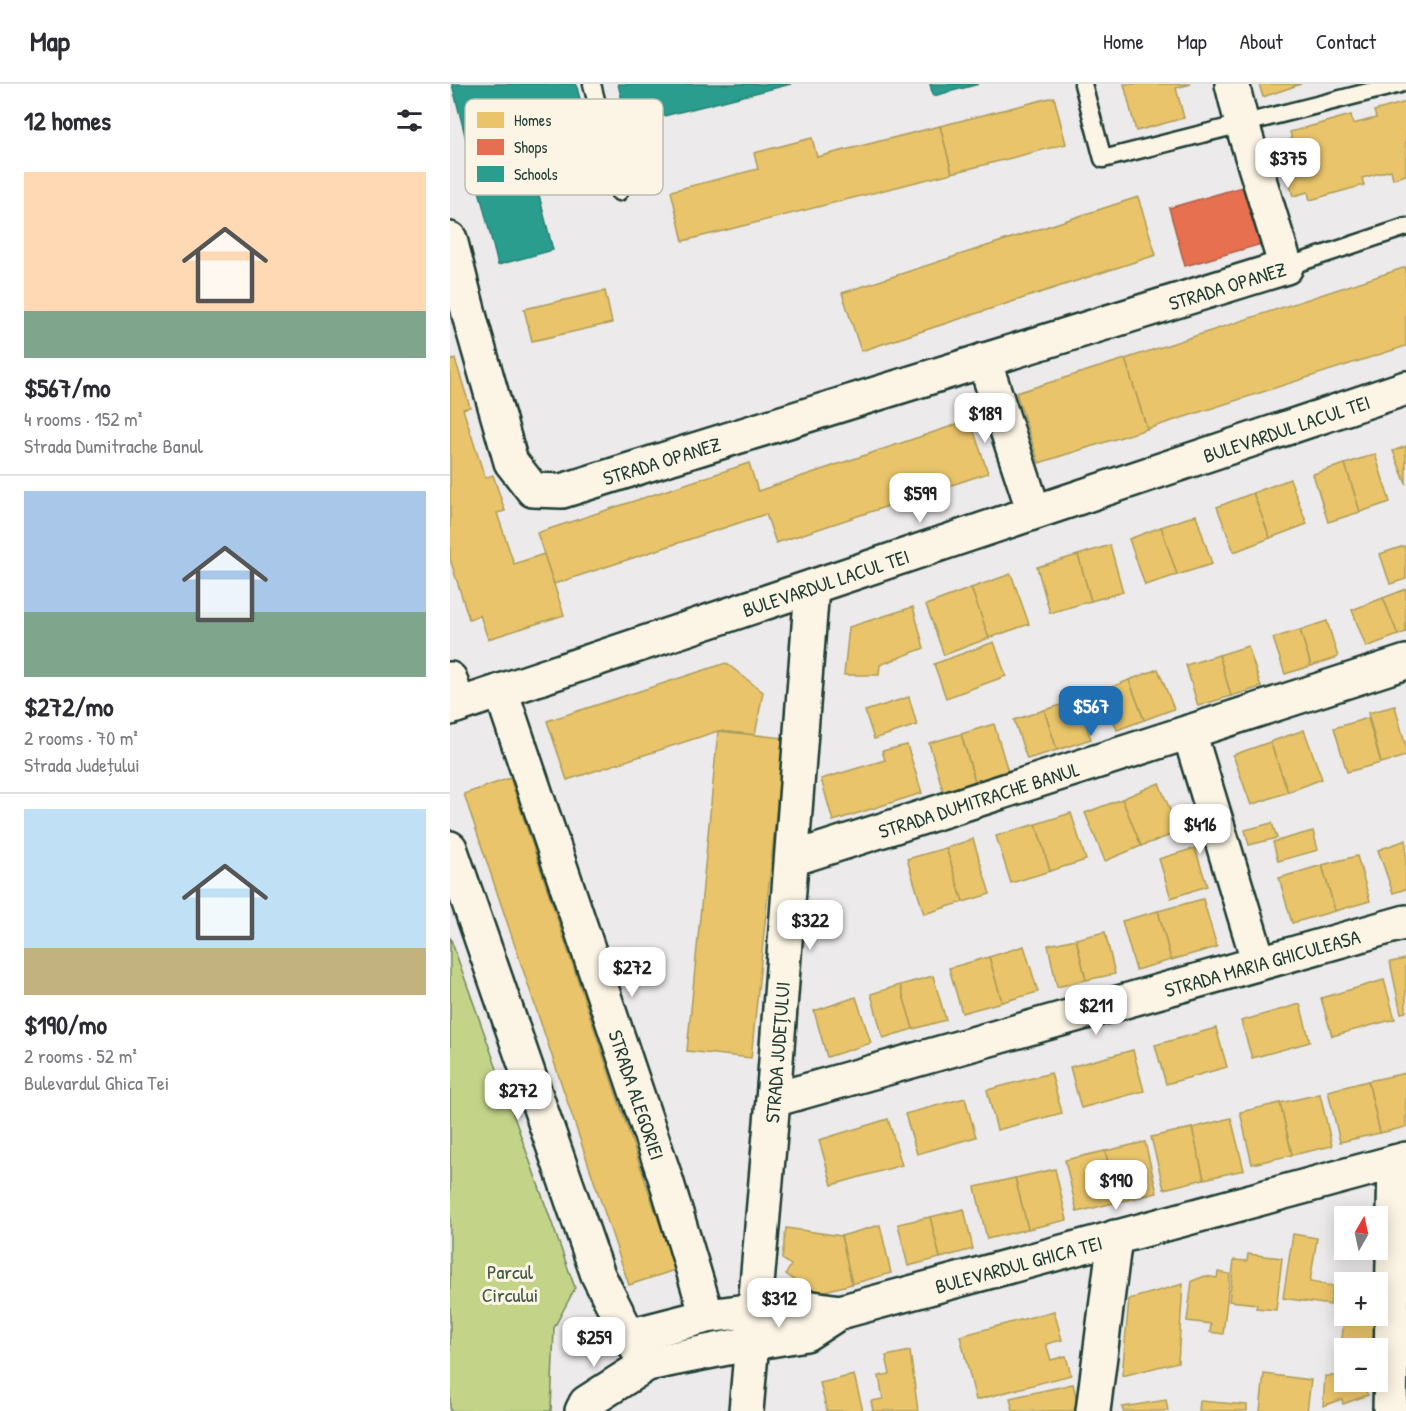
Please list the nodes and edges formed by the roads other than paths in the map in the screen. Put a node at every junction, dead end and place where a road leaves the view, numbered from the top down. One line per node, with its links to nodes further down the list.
1 (592, 84): 6 (lane)
2 (1083, 84): 7 (lane)
3 (1232, 84): 7 (street, STRADA OPANEZ)
4 (1400, 84): 5 (lane)
5 (1349, 90): 7 (lane)
6 (596, 99)
7 (1242, 124): 10 (street, STRADA OPANEZ)
8 (1406, 227): 10 (lane)
9 (450, 239): 11 (street, STRADA OPANEZ)
10 (1286, 267): 12 (street, STRADA OPANEZ)
11 (460, 325): 12 (street, STRADA OPANEZ)
12 (984, 360): 14 (street)
13 (1406, 388): 14 (street, BULEVARDUL LACUL TEI)
14 (1034, 512): 15 (street, BULEVARDUL LACUL TEI)
15 (812, 587): 17 (street, BULEVARDUL LACUL TEI); 21 (street, STRADA JUDEȚULUI)
16 (1406, 662): 19 (street, STRADA DUMITRACHE BANUL)
17 (501, 691): 18 (street, BULEVARDUL LACUL TEI); 29 (street, STRADA ALEGORIEI)
18 (453, 697)
19 (1189, 732): 21 (street, STRADA DUMITRACHE BANUL); 23 (street)
20 (450, 848): 30 (street)
21 (792, 858): 24 (street, STRADA JUDEȚULUI)
22 (1406, 922): 23 (street, STRADA MARIA GHICULEASA)
23 (1259, 963): 24 (street, STRADA MARIA GHICULEASA)
24 (773, 1100): 27 (street, STRADA JUDEȚULUI)
25 (1401, 1160): 26 (street, BULEVARDUL GHICA TEI); 36 (street)
26 (1115, 1237): 28 (street, BULEVARDUL GHICA TEI); 35 (street)
27 (755, 1310): 28 (street, BULEVARDUL GHICA TEI); 29 (street); 31 (street, STRADA JUDEȚULUI)
28 (840, 1312): 31 (street, BULEVARDUL GHICA TEI)
29 (707, 1316): 30 (street)
30 (629, 1336): 32 (street)
31 (752, 1343): 32 (street, BULEVARDUL GHICA TEI); 34 (street, STRADA JUDEȚULUI)
32 (647, 1364): 33 (street)
33 (582, 1411)
34 (746, 1411)
35 (1093, 1411)
36 (1390, 1411)

